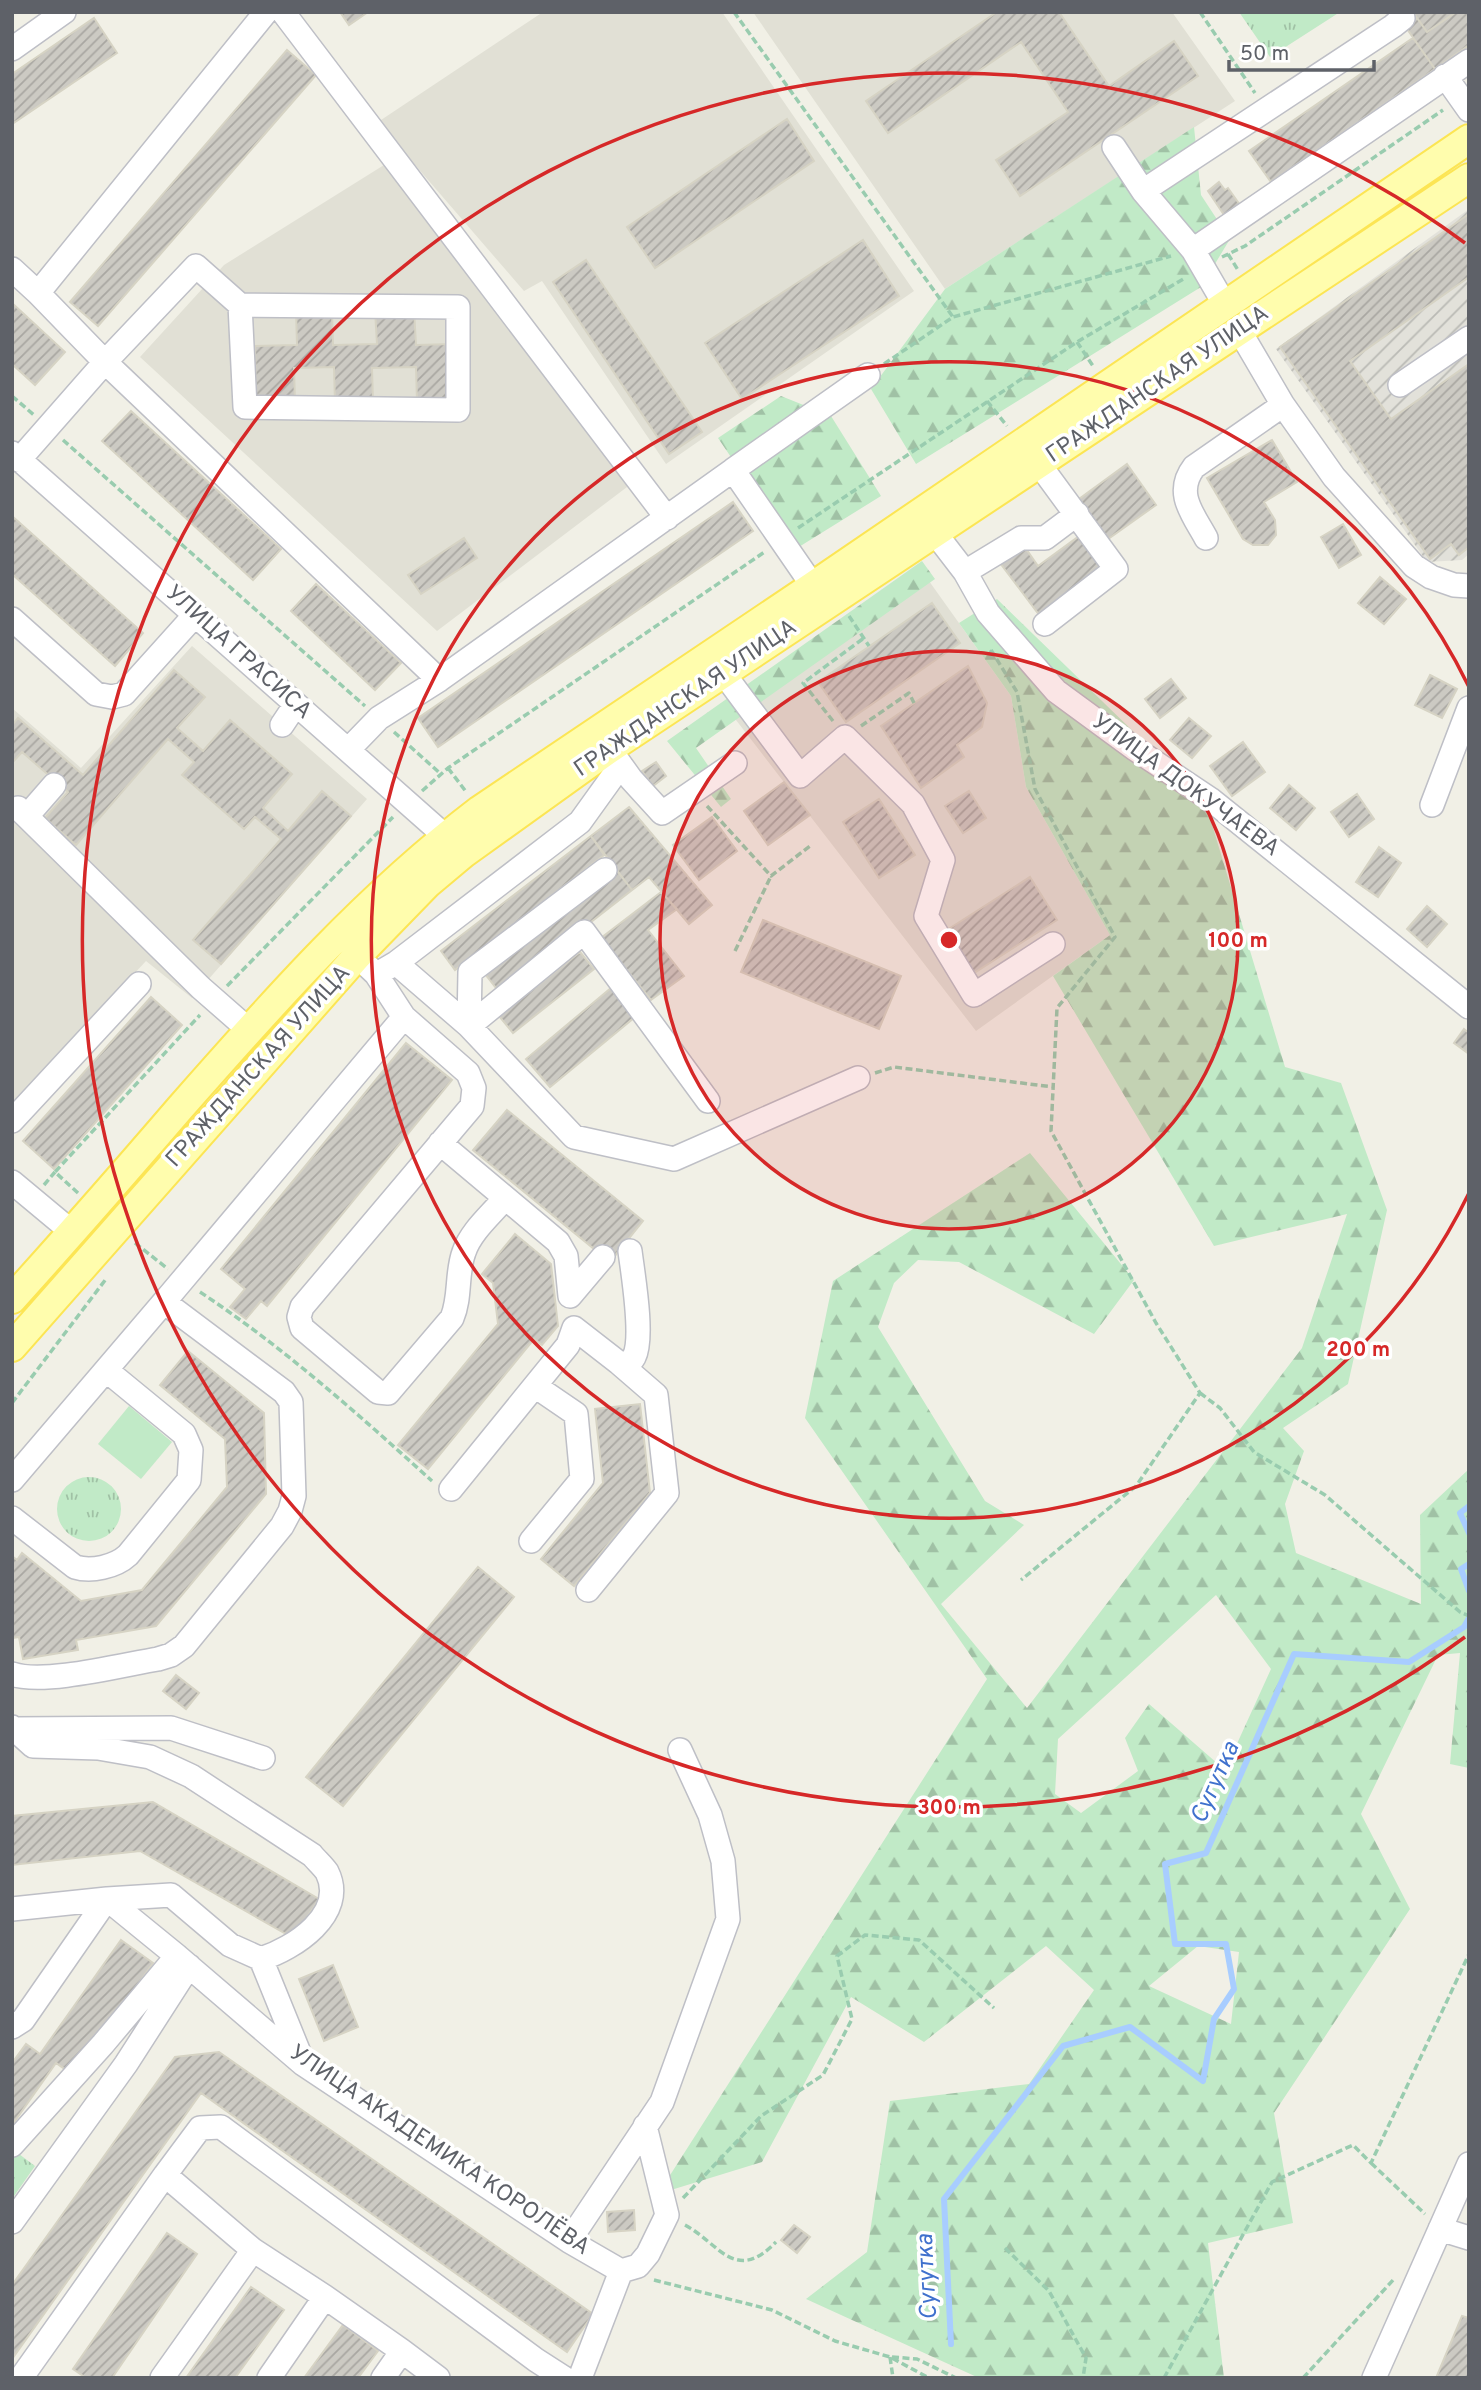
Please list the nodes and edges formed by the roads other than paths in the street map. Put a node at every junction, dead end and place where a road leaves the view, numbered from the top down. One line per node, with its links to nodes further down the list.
1 (64, 12): 5 (street)
2 (266, 12): 15 (street)
3 (283, 12): 28 (street)
4 (1400, 12): 12 (street)
5 (12, 49)
6 (1469, 61): 7 (street)
7 (1445, 76): 8 (street); 13 (street)
8 (1465, 104)
9 (1469, 139): 17 (main road, ГРАЖДАНСКАЯ УЛИЦА)
10 (1114, 147): 12 (street)
11 (1469, 178): 18 (main road, ГРАЖДАНСКАЯ УЛИЦА)
12 (1143, 191): 13 (street)
13 (1197, 259): 17 (street)
14 (12, 269): 15 (street)
15 (38, 293): 20 (street)
16 (240, 305): 16 (street); 20 (street)
17 (1225, 305): 18 (main road); 32 (main road, ГРАЖДАНСКАЯ УЛИЦА)
18 (1239, 331): 23 (street); 25 (main road, ГРАЖДАНСКАЯ УЛИЦА)
19 (1469, 338): 22 (street)
20 (105, 362): 24 (street); 38 (street)
21 (868, 375): 26 (street)
22 (1400, 385)
23 (1283, 405): 30 (street); 33 (street)
24 (16, 456): 34 (street, УЛИЦА ГРАСИСА)
25 (1039, 464): 27 (street); 29 (main road, ГРАЖДАНСКАЯ УЛИЦА)
26 (733, 470): 28 (street); 32 (street)
27 (1077, 514): 31 (street); 36 (street)
28 (667, 518): 38 (street)
29 (935, 533): 31 (street, УЛИЦА ДОКУЧАЕВА); 37 (main road, ГРАЖДАНСКАЯ УЛИЦА)
30 (1206, 538)
31 (965, 572): 53 (street, УЛИЦА ДОКУЧАЕВА)
32 (813, 586): 48 (main road, ГРАЖДАНСКАЯ УЛИЦА)
33 (1469, 586)
34 (195, 615): 35 (street); 39 (street, УЛИЦА ГРАСИСА)
35 (12, 619)
36 (1045, 624)
37 (724, 674): 43 (main road, ГРАЖДАНСКАЯ УЛИЦА); 50 (street)
38 (439, 680): 42 (street)
39 (296, 704): 41 (street); 42 (street, УЛИЦА ГРАСИСА)
40 (1469, 708): 46 (street)
41 (282, 724)
42 (348, 750): 48 (street, УЛИЦА ГРАСИСА)
43 (615, 757): 44 (street); 48 (main road, ГРАЖДАНСКАЯ УЛИЦА); 51 (street)
44 (735, 763)
45 (54, 785): 47 (street)
46 (1432, 805)
47 (18, 810): 56 (street)
48 (454, 845): 51 (main road, ГРАЖДАНСКАЯ УЛИЦА); 56 (main road, ГРАЖДАНСКАЯ УЛИЦА)
49 (605, 870): 55 (street)
50 (1053, 944)
51 (377, 964): 54 (street); 55 (street); 66 (main road, ГРАЖДАНСКАЯ УЛИЦА)
52 (139, 984): 59 (street)
53 (1469, 1007)
54 (404, 1017): 60 (street); 69 (street)
55 (469, 1027): 57 (street); 58 (street)
56 (249, 1030): 63 (main road, ГРАЖДАНСКАЯ УЛИЦА)
57 (858, 1078)
58 (708, 1101)
59 (12, 1121)
60 (440, 1143): 62 (street); 62 (street)
61 (12, 1182): 63 (street)
62 (505, 1198): 67 (street)
63 (72, 1232): 66 (main road); 68 (main road, ГРАЖДАНСКАЯ УЛИЦА)
64 (630, 1251): 72 (street)
65 (603, 1257): 67 (street)
66 (104, 1260): 71 (main road, ГРАЖДАНСКАЯ УЛИЦА)
67 (570, 1296): 70 (street)
68 (12, 1299)
69 (164, 1302): 73 (street); 80 (street)
70 (574, 1328): 72 (street); 74 (street)
71 (12, 1347)
72 (619, 1363): 79 (street)
73 (106, 1370): 75 (street); 77 (street)
74 (535, 1386): 76 (street); 78 (street)
75 (12, 1480)
76 (451, 1489)
77 (12, 1518)
78 (531, 1541)
79 (588, 1590)
80 (12, 1674)
81 (13, 1728): 82 (street); 84 (street)
82 (23, 1749): 87 (street)
83 (680, 1750): 91 (street)
84 (263, 1758)
85 (107, 1899): 86 (street); 87 (street); 88 (street, УЛИЦА АКАДЕМИКА КОРОЛЁВА); 89 (street)
86 (16, 1914)
87 (261, 1959): 90 (street)
88 (183, 1961): 90 (street, УЛИЦА АКАДЕМИКА КОРОЛЁВА); 92 (street); 95 (street)
89 (12, 2027)
90 (303, 2064): 98 (street, УЛИЦА АКАДЕМИКА КОРОЛЁВА)
91 (645, 2126): 98 (street); 100 (street)
92 (12, 2145)
93 (1469, 2164): 96 (street)
94 (164, 2175): 99 (street); 103 (street); 108 (street)
95 (12, 2222)
96 (1440, 2228): 97 (street); 110 (street)
97 (1469, 2238)
98 (569, 2241): 100 (street, УЛИЦА АКАДЕМИКА КОРОЛЁВА)
99 (253, 2250): 101 (street); 104 (street)
100 (621, 2271): 109 (street)
101 (326, 2297): 102 (street); 105 (street)
102 (402, 2351): 106 (street); 107 (street)
103 (21, 2378)
104 (162, 2378)
105 (269, 2378)
106 (383, 2378)
107 (438, 2378)
108 (564, 2378)
109 (580, 2378)
110 (1374, 2378)

